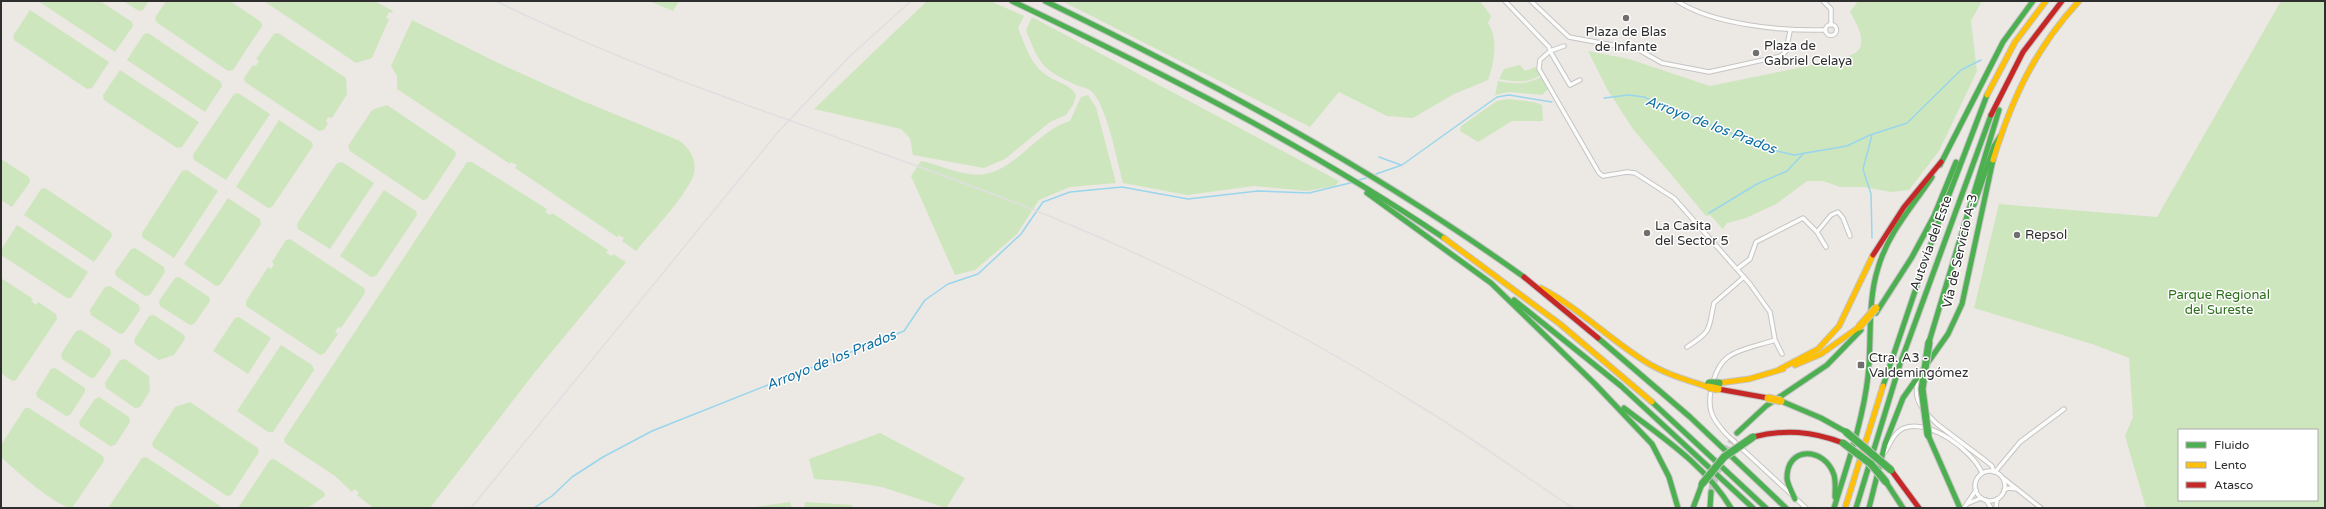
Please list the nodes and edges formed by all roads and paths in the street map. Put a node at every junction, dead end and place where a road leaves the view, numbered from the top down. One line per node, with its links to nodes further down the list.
1 (1012, 1): 21 (main road)
2 (1045, 1): 29 (main road)
3 (1505, 1): 15 (street)
4 (1531, 1): 13 (street)
5 (1677, 1): 13 (street)
6 (1823, 1): 11 (street)
7 (2033, 1): 20 (main road)
8 (2046, 1): 19 (main road, Autovía del Este)
9 (2062, 1): 16 (main road, Autovía del Este)
10 (2079, 1): 18 (main road, Vía de Servicio A-3)
11 (1831, 25): 12 (street); 12 (street)
12 (1825, 30): 13 (street)
13 (1790, 31)
14 (1564, 46): 15 (street)
15 (1550, 51): 17 (street); 25 (street)
16 (2009, 77): 27 (main road); 64 (main road, Autovía del Este)
17 (1580, 80)
18 (2001, 135): 27 (main road); 34 (main road, Vía de Servicio A-3)
19 (1970, 138): 30 (main road); 63 (main road, Autovía del Este)
20 (1941, 162): 35 (main road); 62 (main road)
21 (1335, 168): 28 (main road); 59 (main road)
22 (1817, 232): 23 (street); 24 (street); 25 (street)
23 (1850, 236)
24 (1826, 247)
25 (1737, 269): 26 (street)
26 (1744, 277): 31 (street); 32 (street)
27 (1948, 277): 53 (main road, bridge)
28 (1491, 283): 36 (main road); 58 (main road)
29 (1532, 283): 37 (main road, bridge); 60 (main road)
30 (1860, 329): 35 (main road); 39 (main road)
31 (1775, 340): 33 (street); 49 (street)
32 (1687, 347)
33 (1782, 354)
34 (1927, 364): 40 (main road, Vía de Servicio A-3); 41 (street)
35 (1780, 369): 37 (main road)
36 (1595, 384): 54 (main road); 57 (main road)
37 (1718, 386): 67 (main road, bridge)
38 (2064, 409): 41 (street)
39 (1737, 433)
40 (1885, 452): 42 (street); 65 (main road, Vía de Servicio A-3)
41 (1994, 472): 42 (street); 43 (street)
42 (1982, 474): 45 (street)
43 (2002, 478): 44 (street); 46 (street)
44 (2018, 489): 46 (street); 70 (street)
45 (1976, 490): 48 (street); 52 (street)
46 (2004, 490): 50 (street)
47 (1711, 492): 56 (main road)
48 (1981, 498): 51 (street); 52 (street)
49 (1795, 499): 61 (street); 62 (main road)
50 (1997, 499): 51 (street); 69 (street)
51 (1986, 500): 68 (street)
52 (1968, 503): 53 (street)
53 (1961, 507)
54 (1678, 508)
55 (1693, 508): 66 (main road, bridge)
56 (1710, 508)
57 (1731, 508)
58 (1753, 508)
59 (1766, 508)
60 (1786, 508)
61 (1806, 508)
62 (1834, 508)
63 (1845, 508)
64 (1856, 508)
65 (1869, 508)
66 (1902, 508)
67 (1919, 508)
68 (1991, 508)
69 (1996, 508)
70 (2041, 508)

